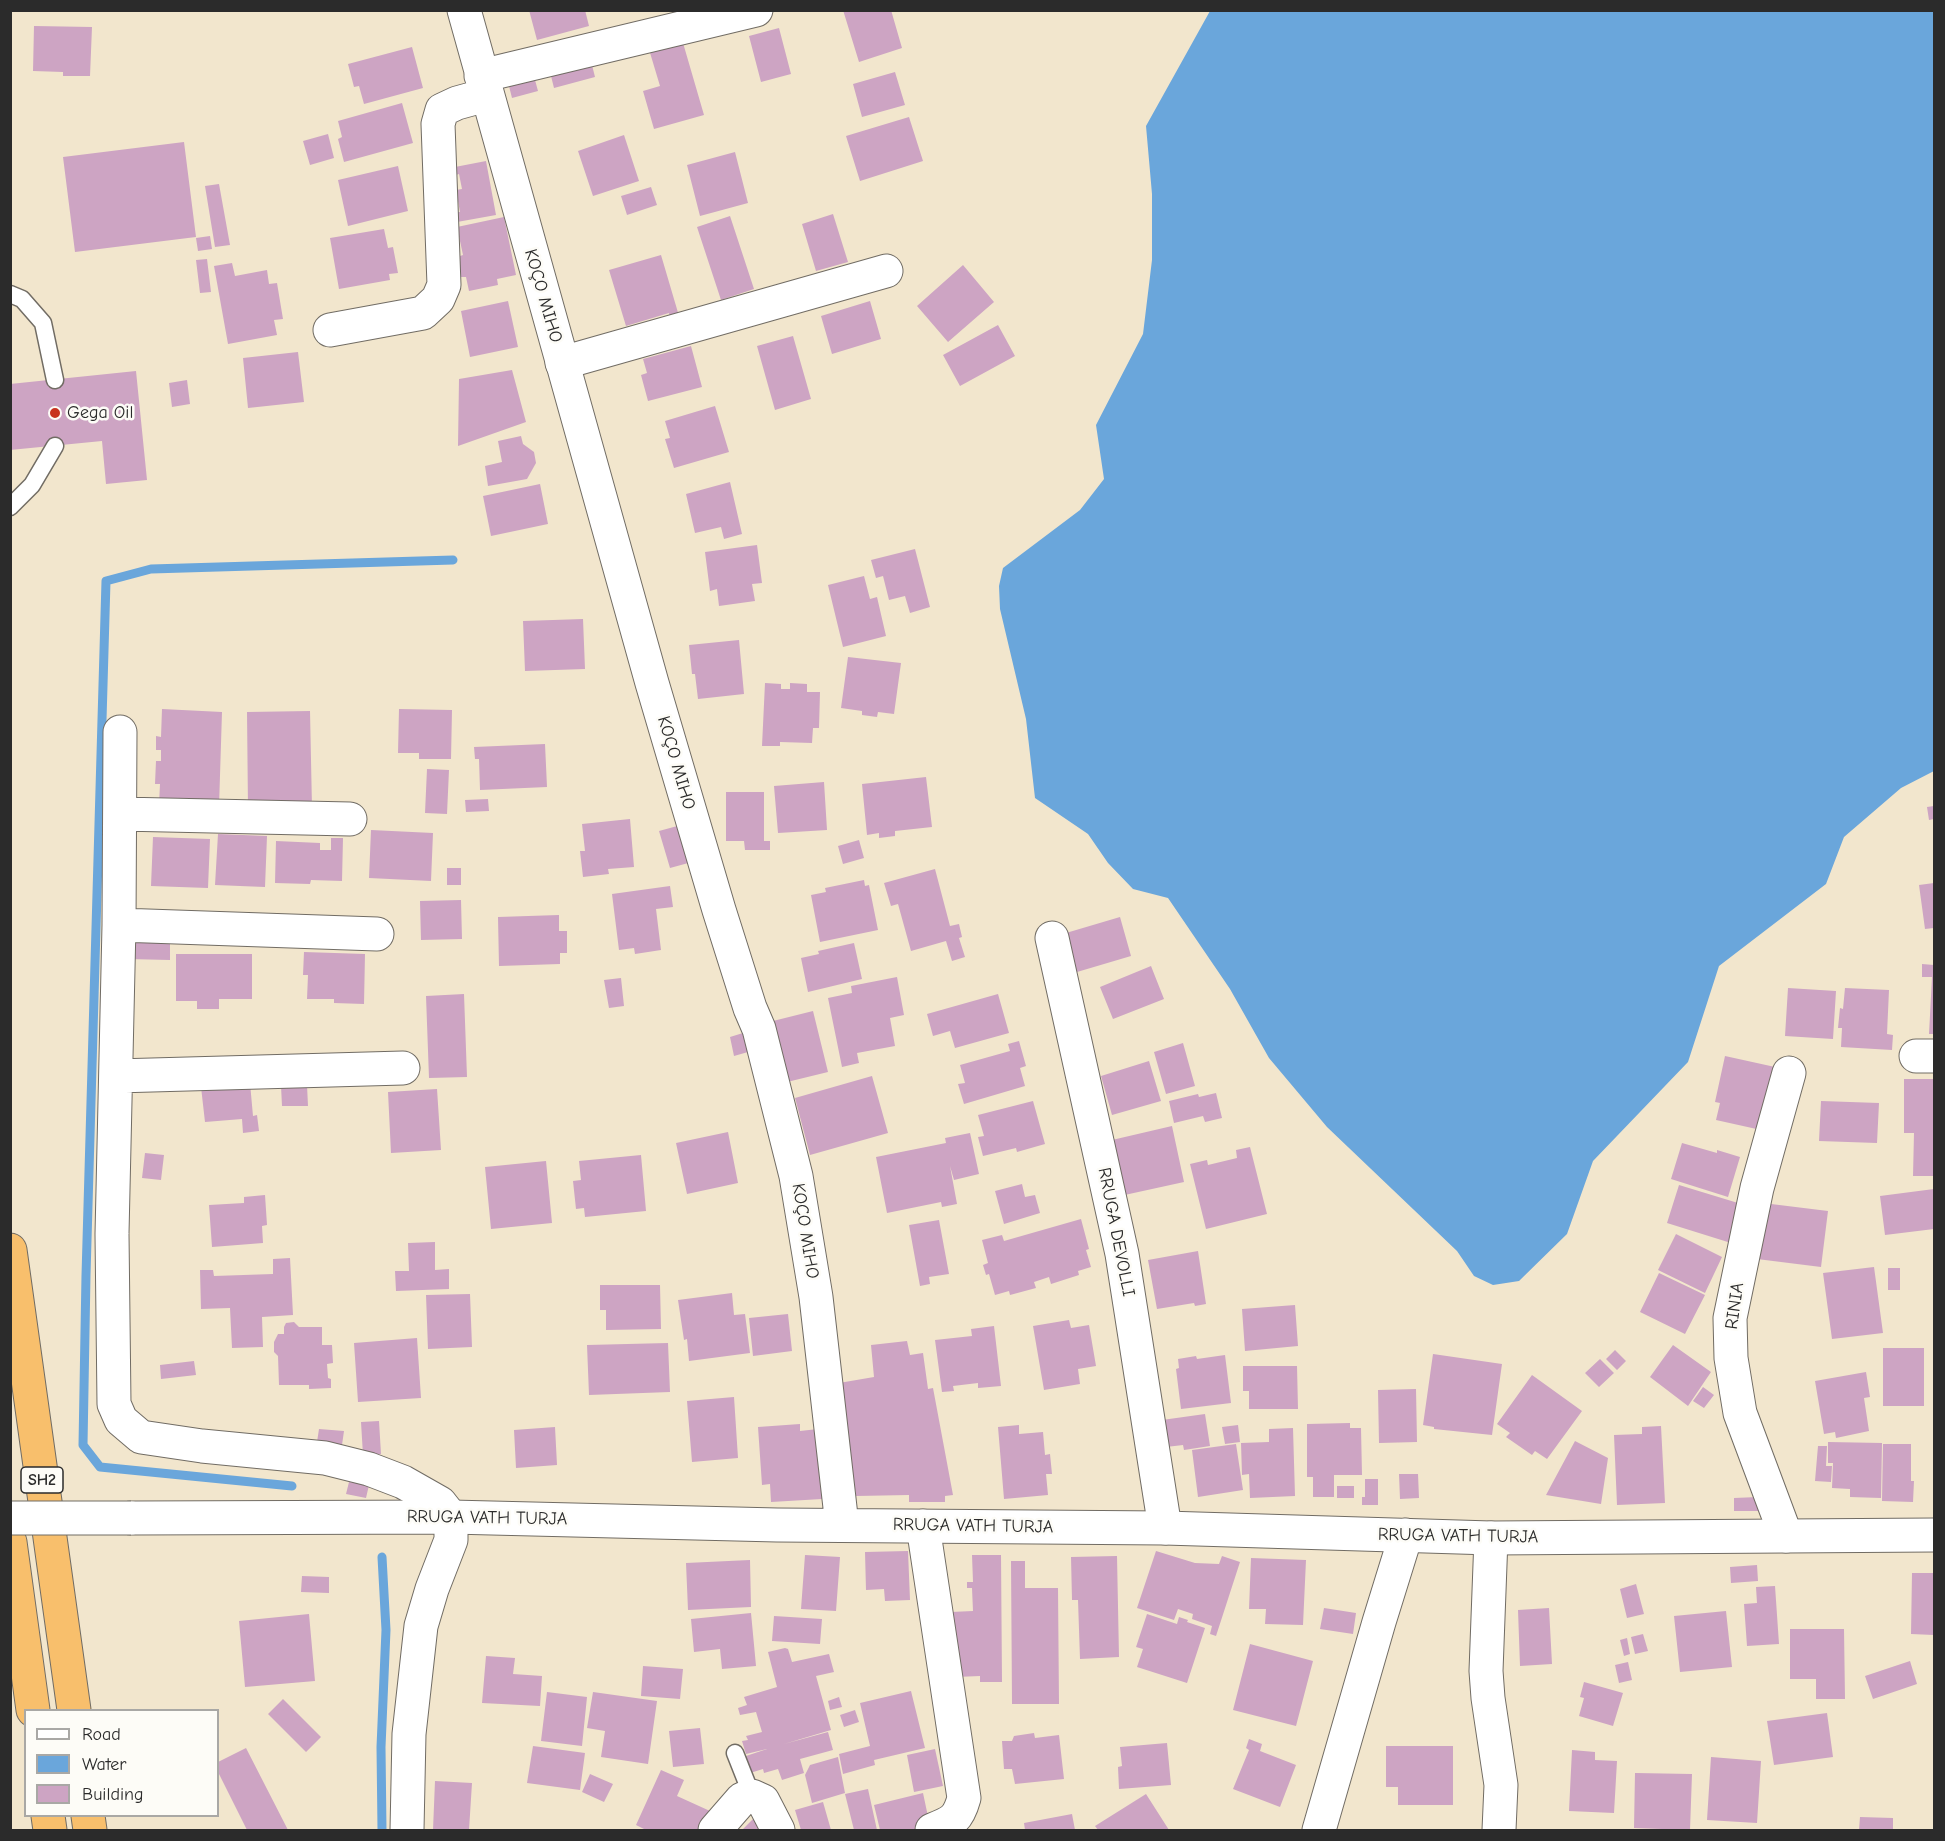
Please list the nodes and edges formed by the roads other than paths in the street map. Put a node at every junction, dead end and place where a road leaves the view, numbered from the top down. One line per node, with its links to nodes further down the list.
1 (464, 10): 3 (street, KOÇO MIHO)
2 (756, 10): 3 (street)
3 (483, 85): 6 (street); 7 (street, KOÇO MIHO)
4 (886, 271): 7 (street)
5 (10, 294): 8 (lane)
6 (330, 330)
7 (562, 363): 23 (street, KOÇO MIHO)
8 (55, 380)
9 (55, 446): 10 (lane)
10 (10, 507)
11 (120, 732): 12 (street)
12 (120, 814): 13 (street); 14 (street)
13 (350, 819)
14 (119, 925): 15 (street); 19 (street)
15 (377, 934)
16 (1052, 938): 25 (street, RRUGA DEVOLLI)
17 (403, 1068): 19 (street)
18 (1789, 1073): 28 (street, RINIA)
19 (116, 1076): 21 (street)
20 (10, 1250): 32 (highway, SH2)
21 (451, 1517): 22 (street, RRUGA VATH TURJA, bridge); 23 (street, RRUGA VATH TURJA); 35 (street)
22 (10, 1518)
23 (842, 1525): 24 (street, RRUGA VATH TURJA)
24 (923, 1526): 25 (street, RRUGA VATH TURJA); 38 (street)
25 (1165, 1528): 26 (street, RRUGA VATH TURJA)
26 (1406, 1535): 29 (street, RRUGA VATH TURJA); 39 (street)
27 (1935, 1535): 28 (street, RRUGA VATH TURJA)
28 (1786, 1536): 29 (street, RRUGA VATH TURJA)
29 (1491, 1538): 40 (street)
30 (10, 1542): 31 (highway)
31 (33, 1709)
32 (74, 1709)
33 (735, 1753): 34 (lane)
34 (752, 1796): 36 (street); 37 (street)
35 (407, 1830)
36 (715, 1830)
37 (778, 1830)
38 (932, 1830)
39 (1319, 1830)
40 (1499, 1830)

